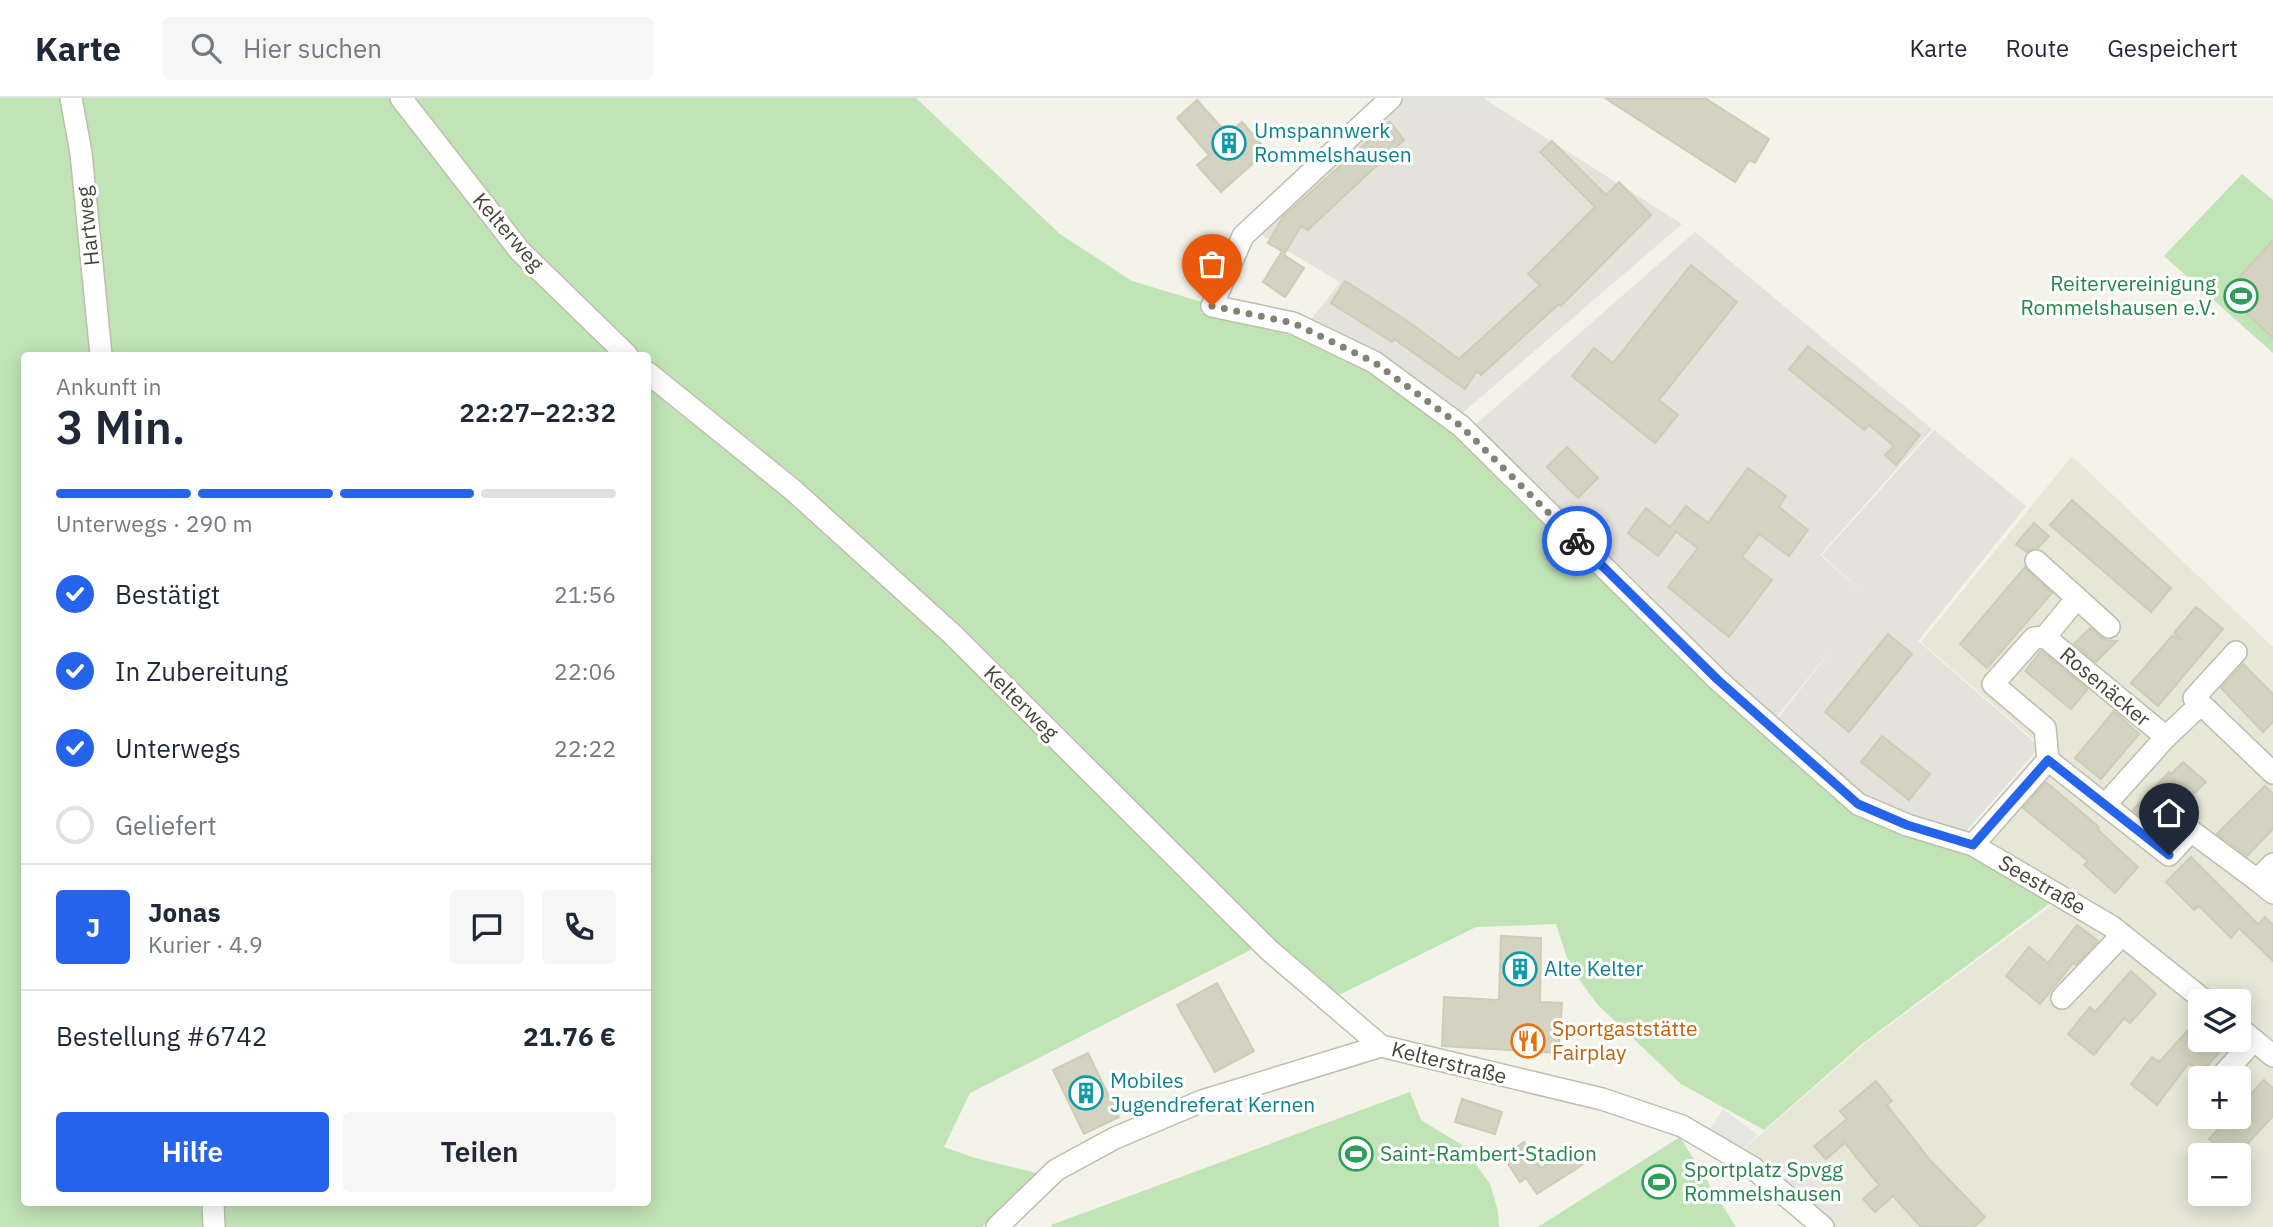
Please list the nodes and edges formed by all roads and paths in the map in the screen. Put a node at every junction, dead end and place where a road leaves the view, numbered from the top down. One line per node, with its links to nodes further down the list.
1 (71, 98): 4 (street, Hartweg)
2 (401, 98): 5 (street, Kelterweg)
3 (1391, 98): 17 (street, Seestraße)
4 (102, 352)
5 (624, 352)
6 (651, 375): 24 (street, Kelterweg)
7 (2036, 561): 8 (street)
8 (2077, 598): 9 (street); 10 (street, Rosenäcker)
9 (2109, 627)
10 (2045, 637): 13 (street, Rosenäcker); 14 (street, Rosenäcker)
11 (2236, 652): 12 (street, Rosenäcker)
12 (2201, 704): 13 (street, Rosenäcker); 15 (street)
13 (2166, 737): 16 (street, Rosenäcker)
14 (2048, 760): 16 (street); 17 (street)
15 (2266, 766)
16 (2105, 805): 19 (street)
17 (1973, 845): 20 (street, Seestraße)
18 (2273, 864): 19 (street)
19 (2265, 886)
20 (2122, 935): 21 (street, Seestraße); 22 (street)
21 (2190, 989)
22 (2062, 998)
23 (2251, 1037): 25 (street)
24 (1381, 1046): 28 (street, Kelterstraße); 29 (street, Kelterstraße)
25 (2273, 1056)
26 (213, 1206): 27 (street)
27 (214, 1227)
28 (998, 1227)
29 (1823, 1227)

